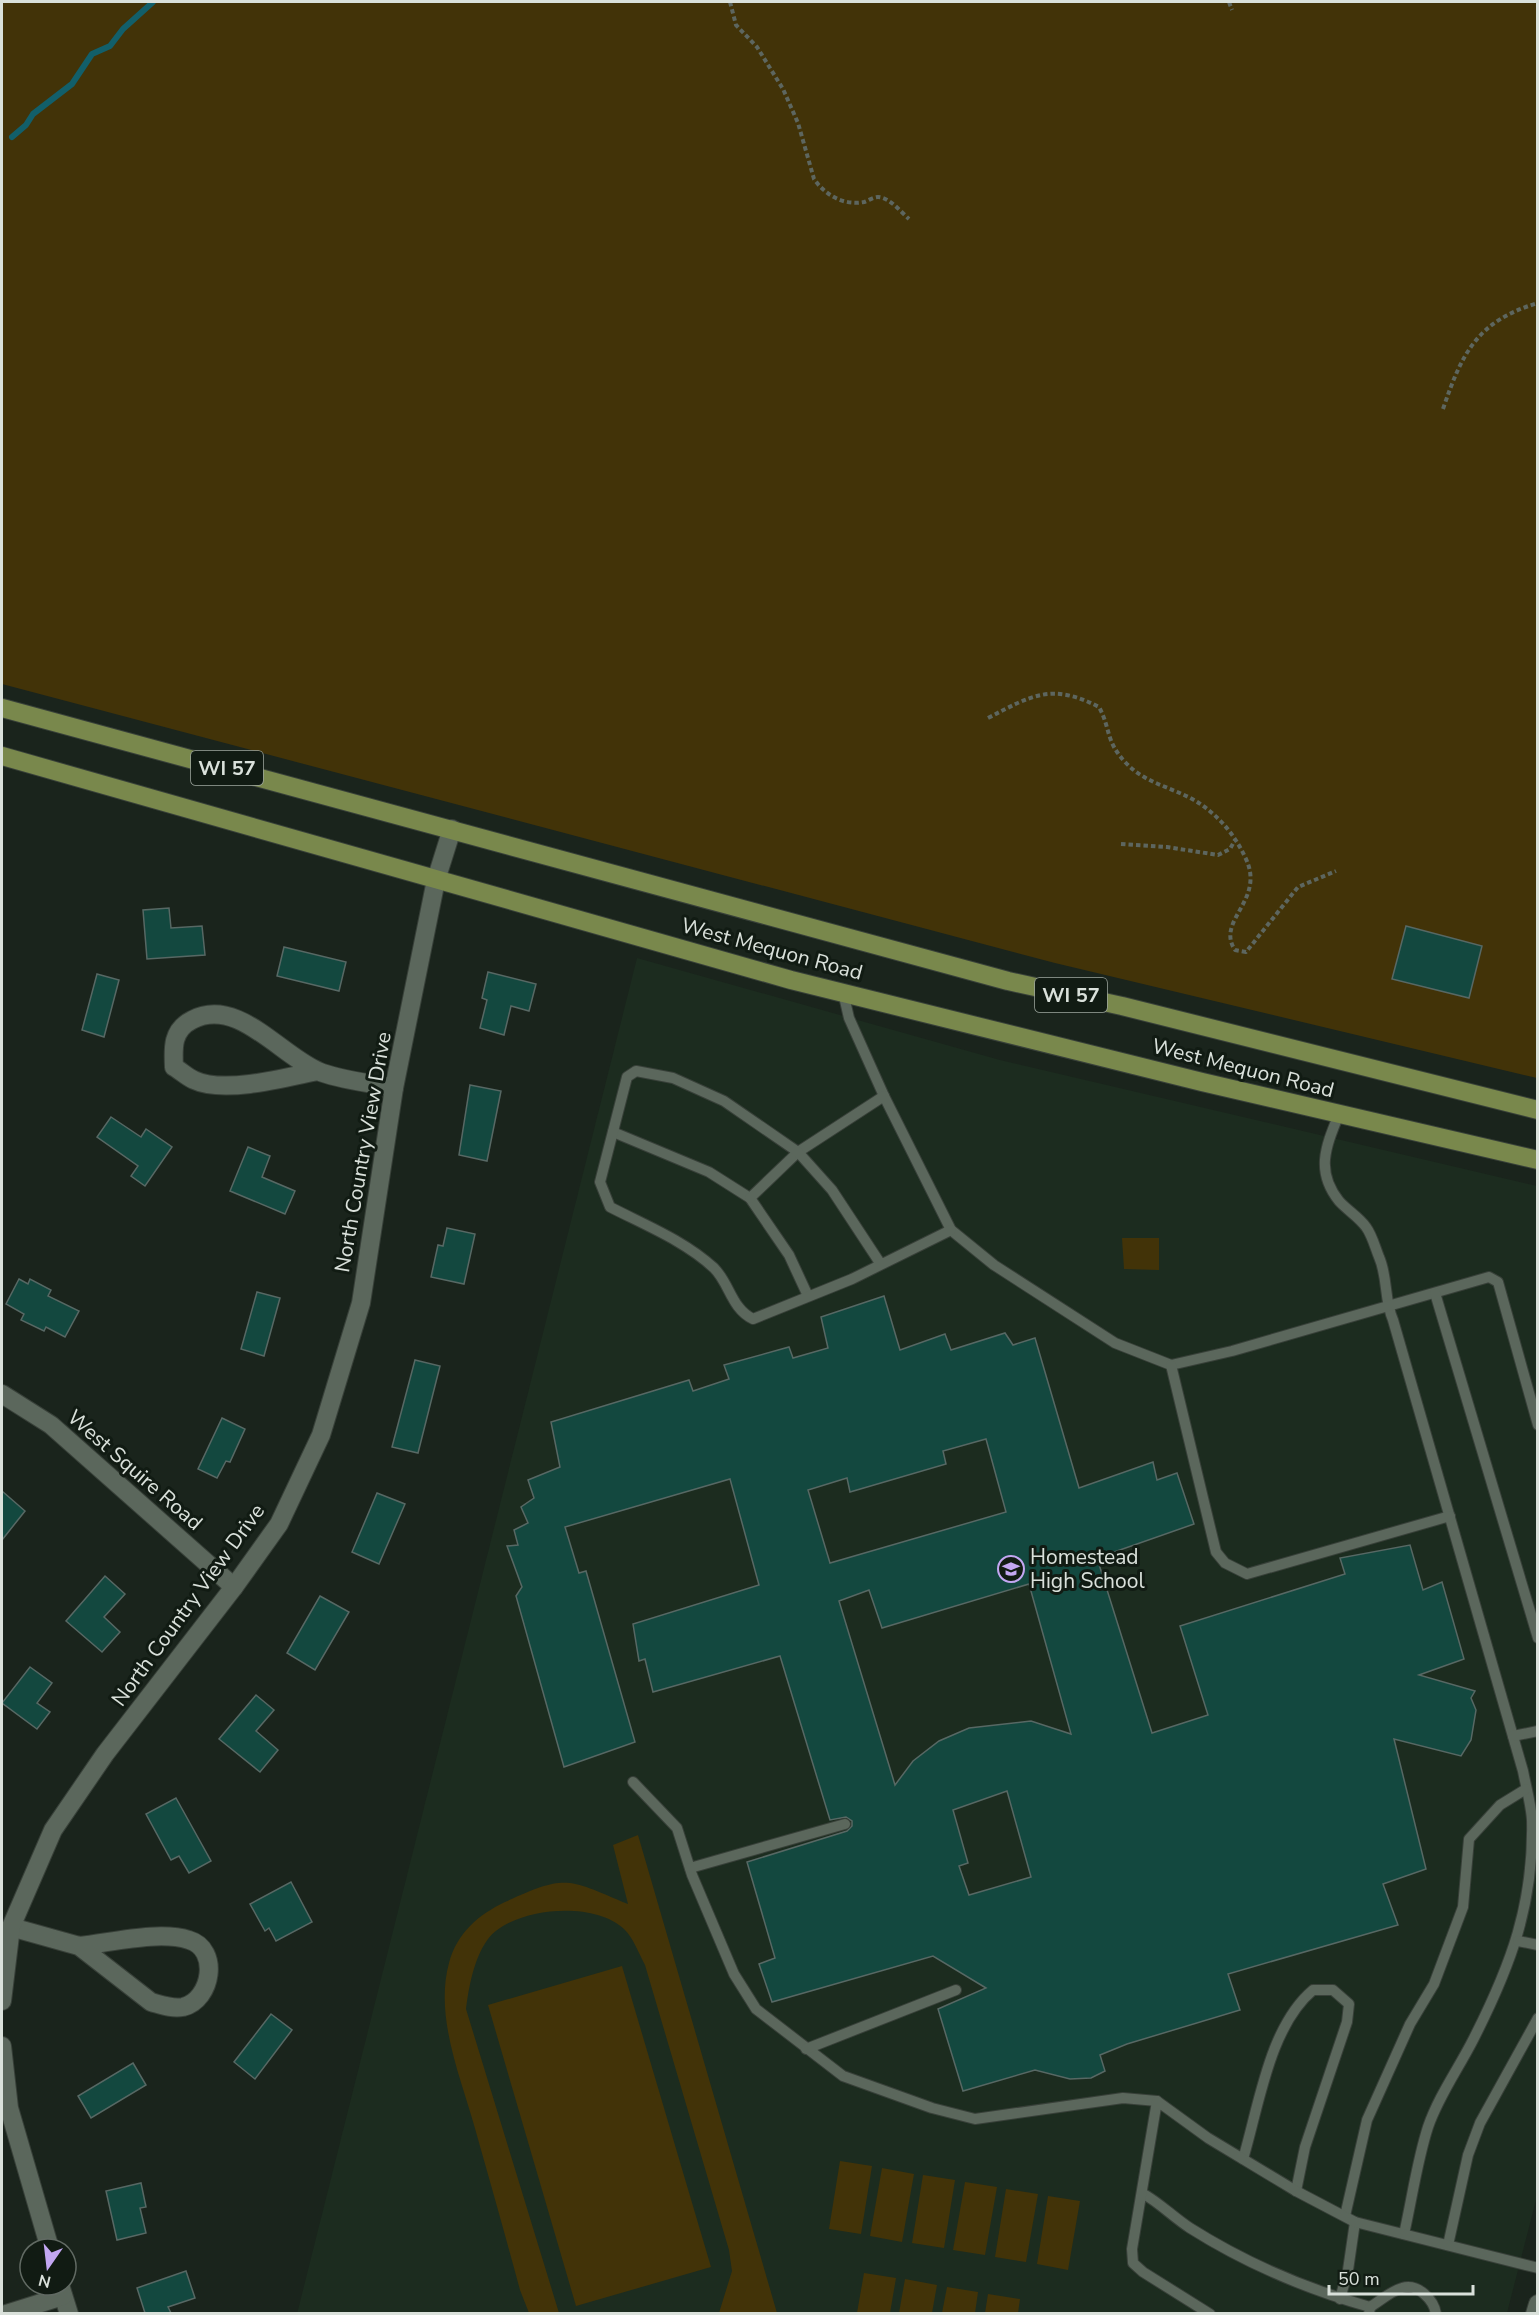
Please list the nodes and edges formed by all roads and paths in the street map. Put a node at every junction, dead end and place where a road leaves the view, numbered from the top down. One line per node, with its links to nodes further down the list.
1 (730, 2): 4 (path)
2 (1229, 2): 3 (path)
3 (1232, 10)
4 (909, 219)
5 (1538, 303): 6 (path)
6 (1443, 409)
7 (2, 708): 10 (main road, West Mequon Road / WI 57)
8 (988, 718): 11 (path)
9 (2, 756): 14 (main road, West Mequon Road / WI 57)
10 (452, 830): 14 (street, North Country View Drive); 19 (main road, West Mequon Road / WI 57)
11 (1235, 839): 12 (path); 13 (path)
12 (1121, 844)
13 (1336, 871)
14 (436, 880): 15 (main road, West Mequon Road / WI 57); 17 (street, North Country View Drive)
15 (843, 992): 18 (lane); 20 (main road, West Mequon Road / WI 57)
16 (317, 1071): 16 (street); 17 (street)
17 (394, 1088): 34 (street, North Country View Drive)
18 (884, 1096): 22 (lane); 25 (lane)
19 (1538, 1110)
20 (1339, 1114): 23 (main road, West Mequon Road / WI 57); 29 (lane)
21 (613, 1132): 22 (lane); 24 (lane); 28 (lane)
22 (798, 1152): 24 (lane); 26 (lane)
23 (1538, 1160)
24 (750, 1198): 28 (lane)
25 (951, 1230): 26 (lane); 30 (lane)
26 (880, 1263): 28 (lane)
27 (1436, 1293): 29 (lane); 32 (lane); 35 (lane)
28 (808, 1296)
29 (1387, 1306): 30 (lane); 33 (lane)
30 (1171, 1365): 33 (lane)
31 (2, 1394): 34 (street, West Squire Road)
32 (1538, 1425)
33 (1450, 1516): 37 (lane)
34 (234, 1587): 42 (street, North Country View Drive)
35 (1538, 1638)
36 (1538, 1731): 37 (lane)
37 (1513, 1736): 39 (lane)
38 (633, 1782): 41 (lane)
39 (1527, 1789): 43 (lane); 55 (lane)
40 (845, 1824): 41 (lane)
41 (690, 1868): 50 (lane)
42 (10, 1927): 45 (street); 47 (street, North Country View Drive)
43 (1518, 1941): 44 (lane); 56 (lane)
44 (1538, 1945)
45 (79, 1946): 45 (street)
46 (956, 1990): 50 (lane)
47 (2, 2001)
48 (1538, 2018): 58 (lane)
49 (2, 2046): 57 (street)
50 (806, 2049): 51 (lane)
51 (1157, 2101): 52 (lane); 54 (lane)
52 (1244, 2159): 53 (lane); 53 (lane)
53 (1296, 2191): 55 (lane)
54 (1142, 2193): 62 (lane); 67 (lane)
55 (1350, 2219): 56 (lane); 62 (lane)
56 (1404, 2234): 58 (lane)
57 (47, 2237)
58 (1448, 2245): 59 (lane)
59 (1538, 2268)
60 (45, 2297): 65 (street)
61 (64, 2297): 66 (street)
62 (1340, 2299): 64 (lane)
63 (1538, 2304): 69 (street)
64 (1370, 2310): 68 (lane)
65 (6, 2313)
66 (69, 2313)
67 (1210, 2313)
68 (1436, 2313)
69 (1535, 2313)

